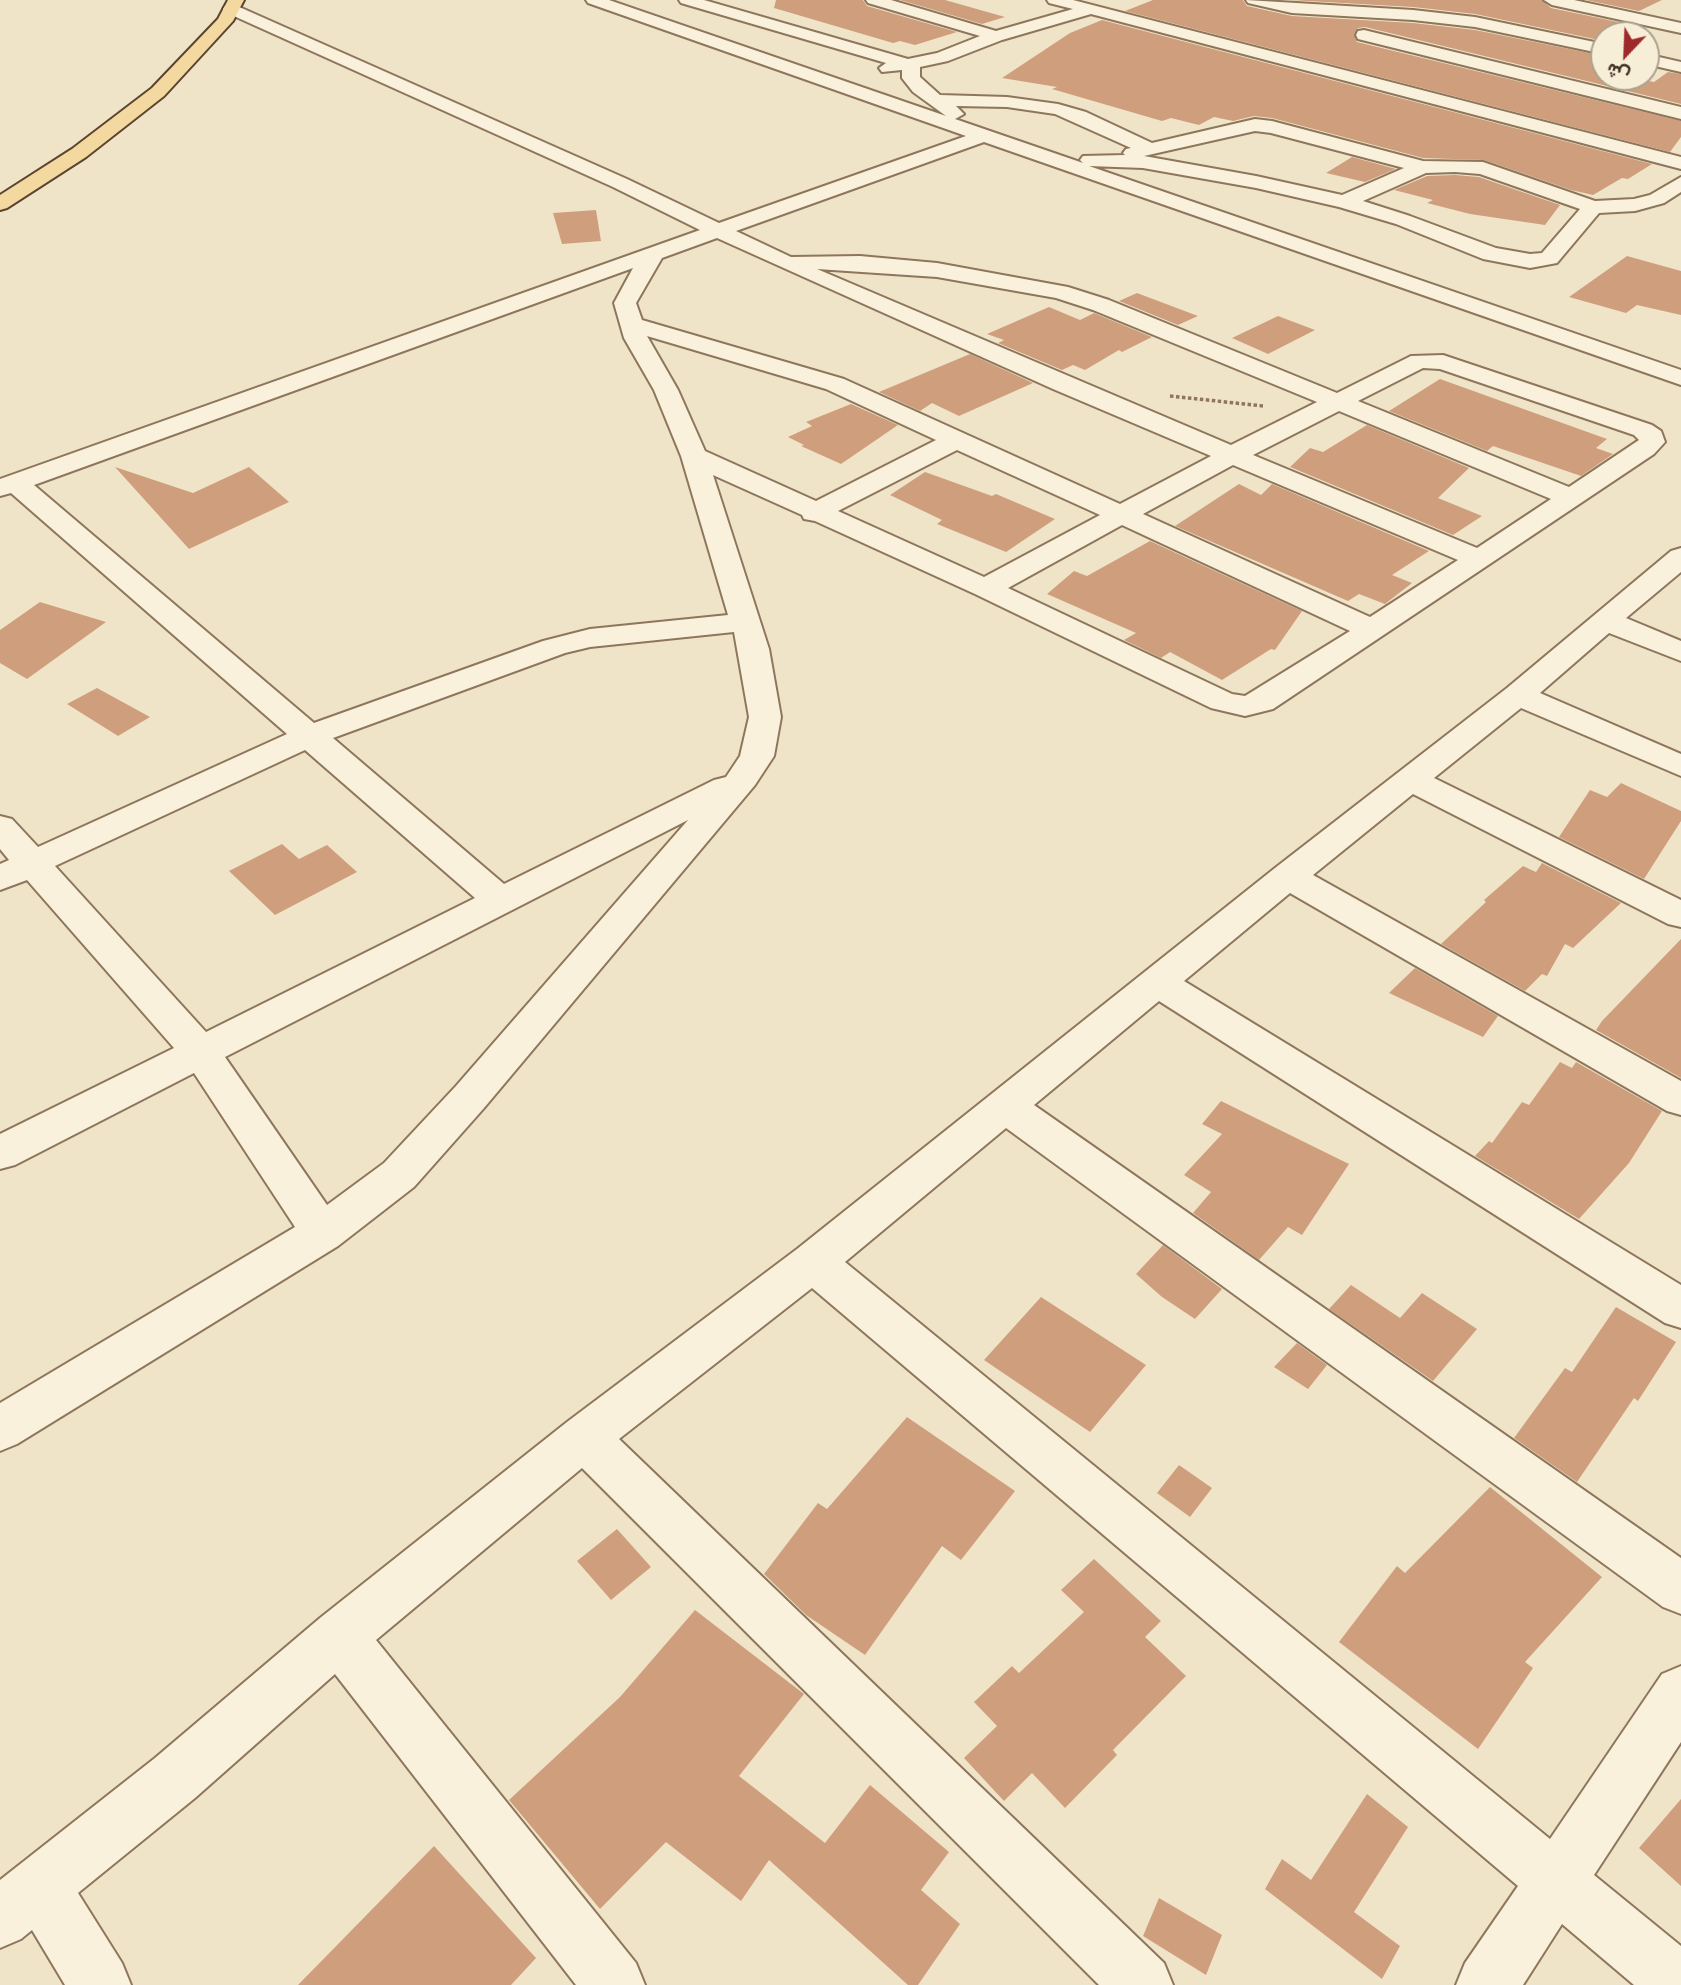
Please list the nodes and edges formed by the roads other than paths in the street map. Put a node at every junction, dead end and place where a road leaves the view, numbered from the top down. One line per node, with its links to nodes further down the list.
1 (594, 0): 14 (street)
2 (687, 0): 11 (street)
3 (874, 0): 16 (street)
4 (1055, 0): 12 (street)
5 (1127, 0): 12 (street)
6 (1254, 0): 13 (street)
7 (1447, 0): 13 (street)
8 (1552, 0): 15 (street)
9 (751, 2): 11 (street)
10 (233, 5): 37 (main road); 44 (street)
11 (716, 9): 14 (street); 21 (street)
12 (1090, 9): 16 (street); 20 (street)
13 (1413, 15): 17 (street); 26 (street)
14 (653, 20): 23 (street)
15 (1681, 28)
16 (996, 36): 21 (street)
17 (1590, 46)
18 (1320, 54): 20 (street)
19 (1660, 62): 22 (street)
20 (1297, 63): 34 (street)
21 (911, 65): 23 (street); 25 (street)
22 (1681, 67)
23 (816, 77): 28 (street)
24 (129, 92): 27 (main road)
25 (935, 100): 28 (street); 30 (street)
26 (1681, 113)
27 (88, 123)
28 (985, 135): 33 (street); 44 (street)
29 (1341, 145): 30 (street); 31 (street); 35 (street)
30 (1149, 149): 32 (street)
31 (1317, 156)
32 (1108, 159): 33 (street); 39 (street)
33 (1059, 162): 48 (street)
34 (1681, 163)
35 (1423, 167): 41 (street); 43 (street)
36 (20, 169): 37 (main road)
37 (53, 171): 42 (main road)
38 (1281, 171): 39 (street)
39 (1256, 182): 41 (street)
40 (1681, 183): 43 (street)
41 (1344, 202): 43 (street)
42 (0, 204)
43 (1593, 207)
44 (719, 230): 45 (street); 46 (street)
45 (653, 255): 47 (street); 53 (street)
46 (781, 261): 49 (street); 51 (street)
47 (631, 324): 50 (street); 52 (street)
48 (1681, 378)
49 (1328, 407): 51 (street); 54 (street); 54 (street)
50 (956, 440): 55 (street); 56 (street)
51 (1234, 454): 56 (street); 58 (street)
52 (694, 456): 55 (street); 61 (street)
53 (8, 486): 65 (street)
54 (1571, 497): 58 (street)
55 (814, 513): 59 (street)
56 (1121, 515): 59 (street); 62 (street)
57 (1681, 557): 60 (street)
58 (1479, 559): 62 (street)
59 (985, 588): 62 (street)
60 (1604, 620): 63 (street); 64 (street)
61 (745, 622): 65 (street); 67 (street)
62 (1373, 630)
63 (1681, 652)
64 (1518, 695): 66 (street); 68 (street)
65 (309, 736): 70 (street); 72 (street)
66 (1681, 766)
67 (743, 778): 72 (street); 79 (street)
68 (1411, 780): 71 (street); 73 (street)
69 (0, 828): 70 (street)
70 (17, 871): 75 (street)
71 (1288, 876): 74 (street); 76 (street)
72 (501, 901): 75 (street)
73 (1681, 915)
74 (1159, 983): 77 (street); 81 (street)
75 (200, 1051): 78 (street); 79 (street)
76 (1681, 1100)
77 (1006, 1107): 80 (street); 84 (street)
78 (0, 1153)
79 (321, 1233): 82 (street)
80 (813, 1262): 83 (street); 87 (street)
81 (1681, 1309)
82 (0, 1429)
83 (584, 1437): 85 (street); 91 (street)
84 (1681, 1589)
85 (339, 1636): 88 (street); 90 (street)
86 (1681, 1693): 87 (street)
87 (1555, 1881): 92 (street); 93 (street)
88 (20, 1902): 89 (street)
89 (100, 1985)
90 (614, 1985)
91 (1142, 1985)
92 (1487, 1985)
93 (1681, 1985)

